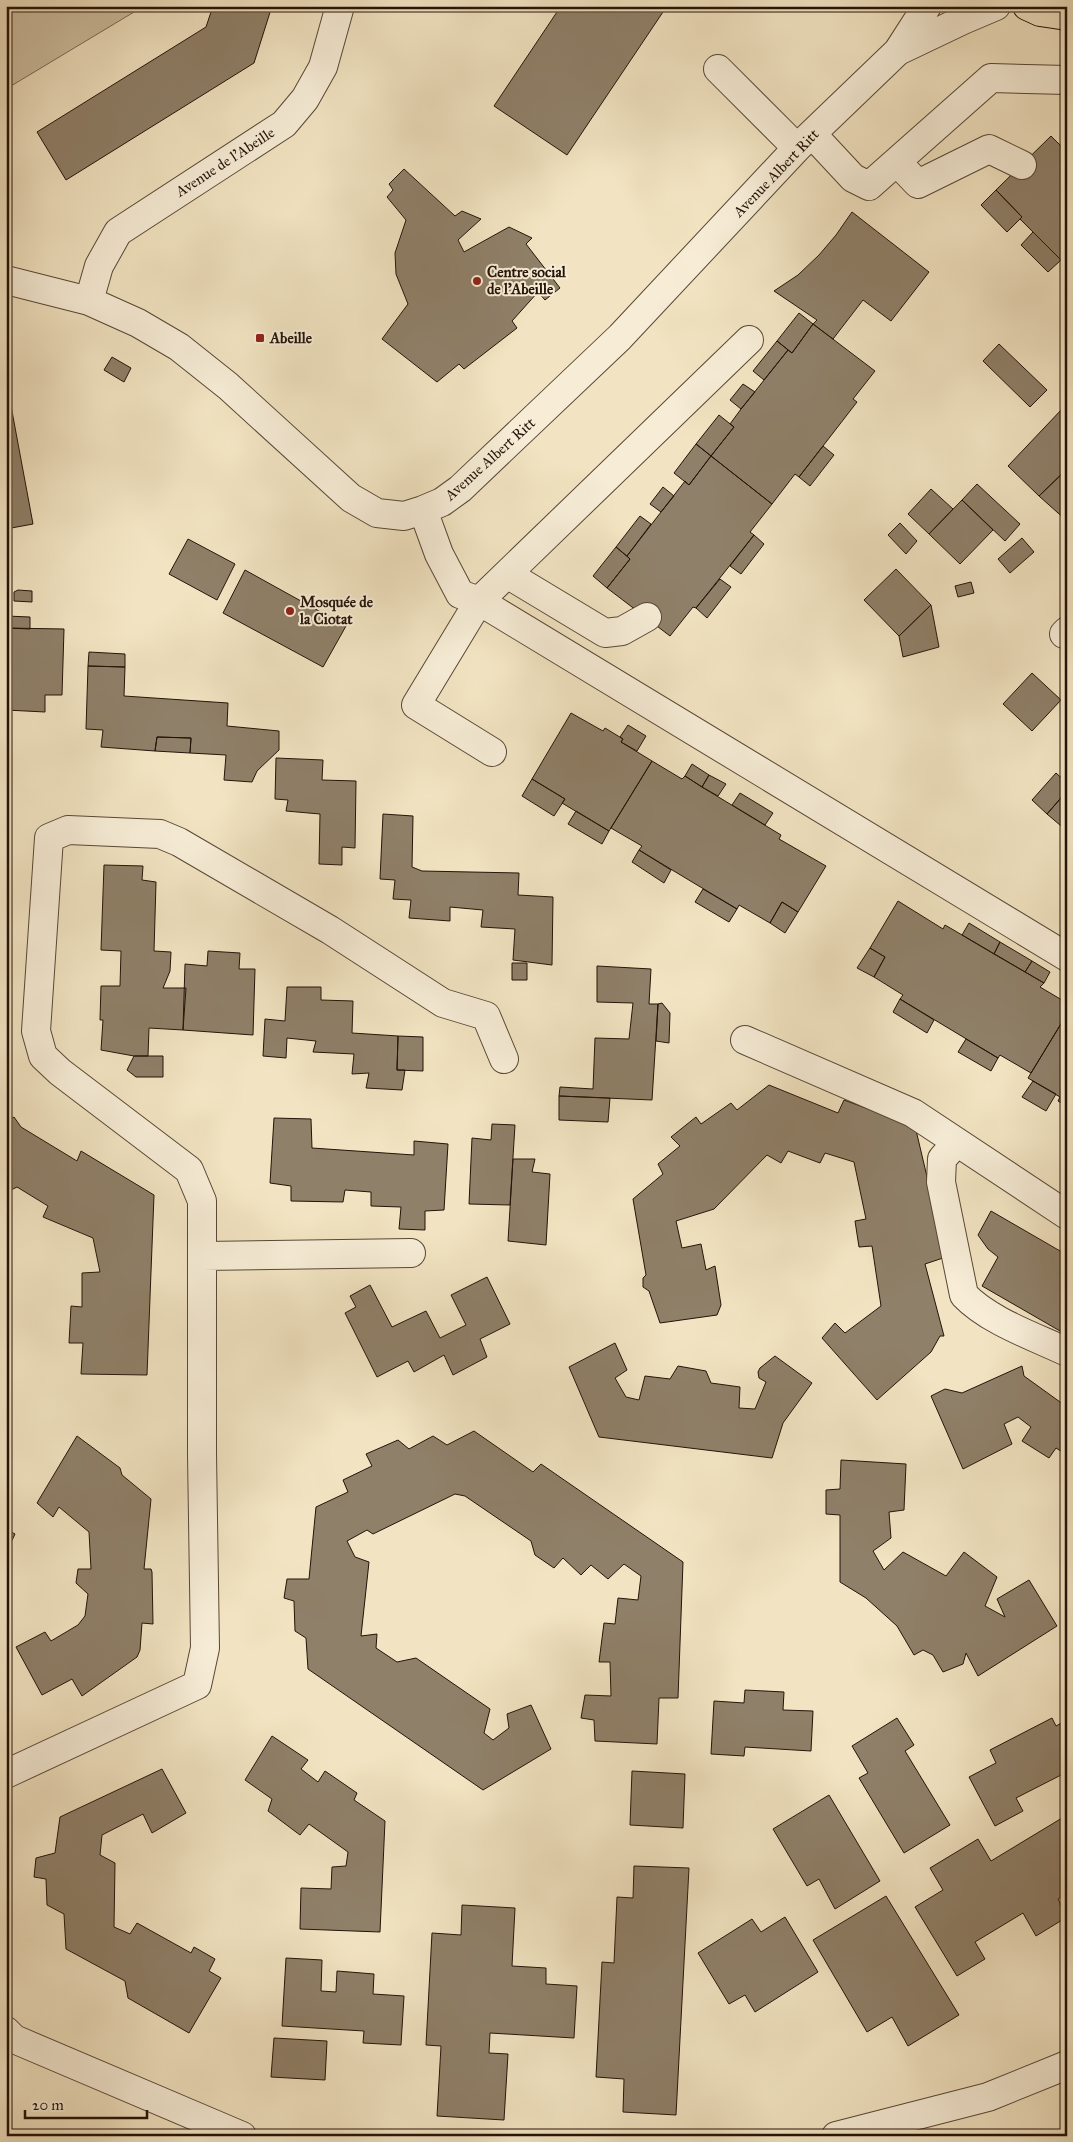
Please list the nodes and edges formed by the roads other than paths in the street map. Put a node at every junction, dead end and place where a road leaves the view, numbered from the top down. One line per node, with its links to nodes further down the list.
1 (340, 6): 13 (street, Avenue de l'Abeille)
2 (927, 6): 6 (street, Avenue Albert Ritt)
3 (996, 6): 6 (street, Avenue Albert Ritt)
4 (1027, 6): 5 (main road)
5 (1067, 16)
6 (898, 51): 9 (street, Avenue Albert Ritt)
7 (718, 69): 9 (street)
8 (1067, 80): 10 (street)
9 (805, 141): 10 (street); 15 (street, Avenue Albert Ritt)
10 (897, 162): 11 (street)
11 (1022, 165)
12 (6, 280): 13 (street, Avenue Albert Ritt)
13 (89, 301): 15 (street, Avenue Albert Ritt)
14 (749, 340): 16 (street)
15 (423, 510): 17 (street)
16 (507, 574): 17 (street); 18 (street)
17 (479, 601): 19 (street); 20 (street)
18 (647, 617)
19 (492, 752)
20 (1067, 957)
21 (745, 1040): 23 (street)
22 (504, 1059): 26 (street)
23 (956, 1143): 24 (street); 27 (street)
24 (1067, 1215)
25 (411, 1253): 26 (street)
26 (203, 1256): 28 (street)
27 (1067, 1352)
28 (6, 1774)
29 (9, 2043): 31 (street)
30 (1067, 2065): 32 (street)
31 (242, 2136)
32 (836, 2136)

